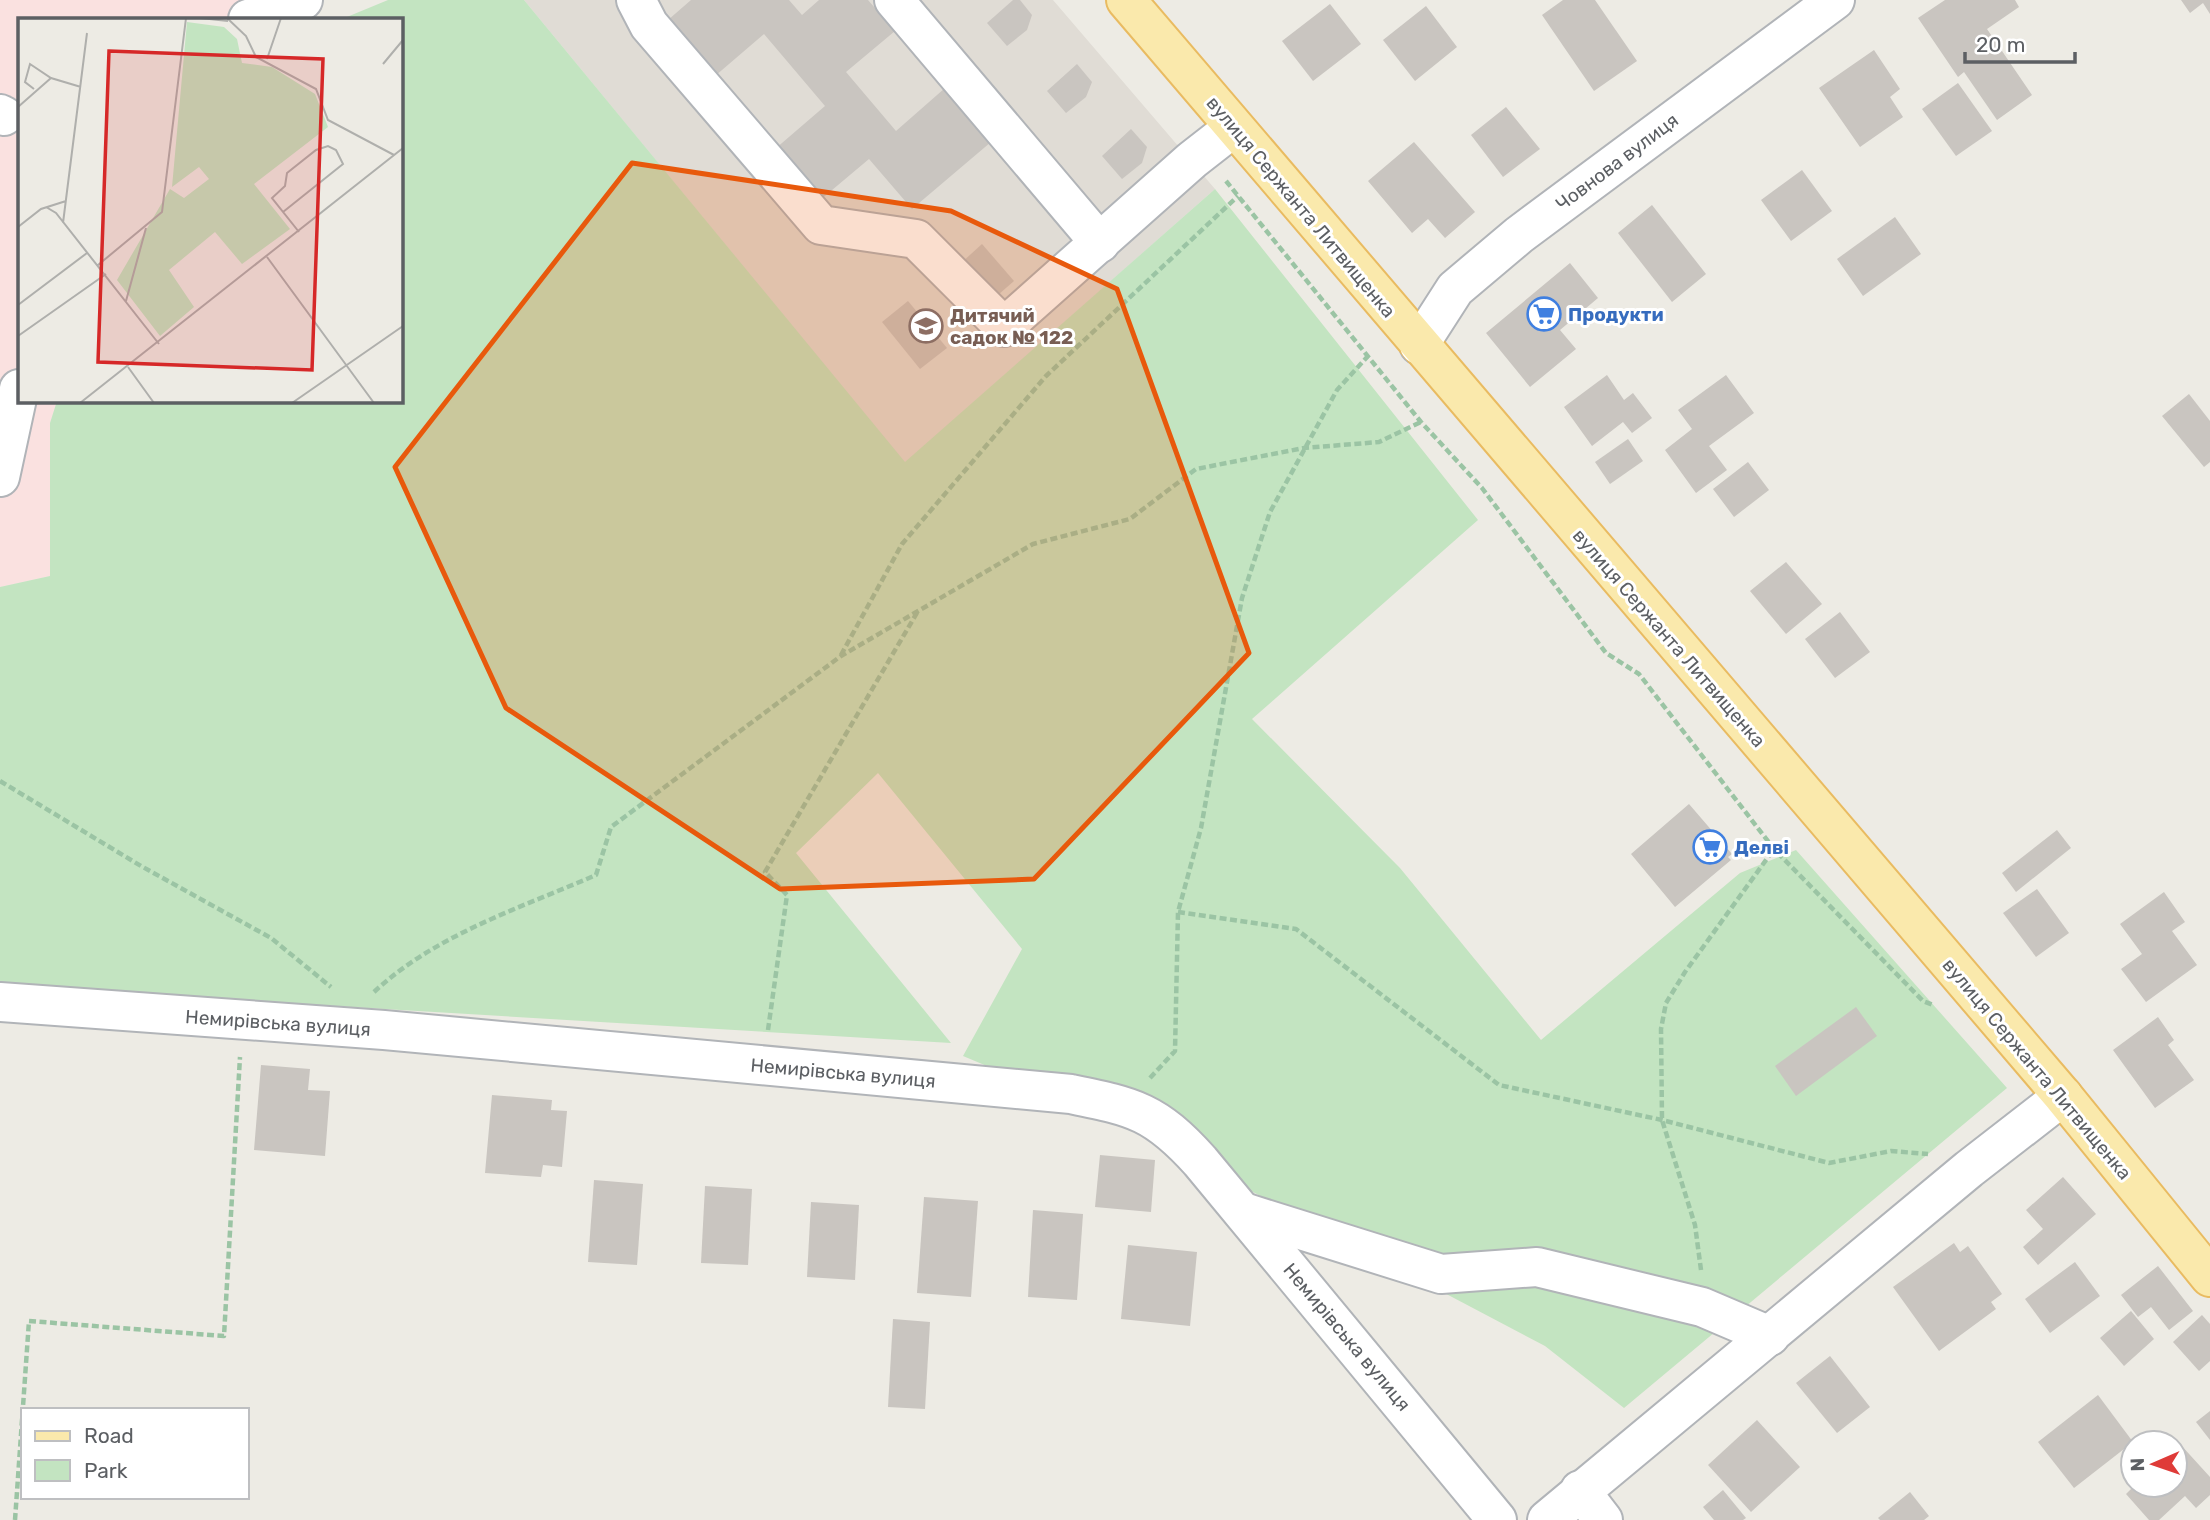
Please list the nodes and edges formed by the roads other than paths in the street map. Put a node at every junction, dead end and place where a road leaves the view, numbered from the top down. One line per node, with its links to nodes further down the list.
1 (303, 0): 6 (street)
2 (636, 0): 8 (street)
3 (894, 0): 8 (street)
4 (1126, 0): 7 (main road, вулиця Сержанта Литвищенка)
5 (1835, 0): 9 (street, Човнова вулиця)
6 (251, 18)
7 (1233, 128): 8 (street); 9 (main road, вулиця Сержанта Литвищенка)
8 (1100, 243)
9 (1419, 345): 13 (main road, вулиця Сержанта Литвищенка)
10 (12, 390): 11 (street)
11 (0, 477)
12 (0, 1002): 14 (street, Немирівська вулиця)
13 (2063, 1096): 15 (main road, вулиця Сержанта Литвищенка); 16 (street)
14 (1244, 1212): 16 (street); 18 (street, Немирівська вулиця)
15 (2210, 1277)
16 (1770, 1336): 17 (street)
17 (1580, 1490): 19 (street); 20 (street)
18 (1497, 1520)
19 (1547, 1520)
20 (1603, 1520)

